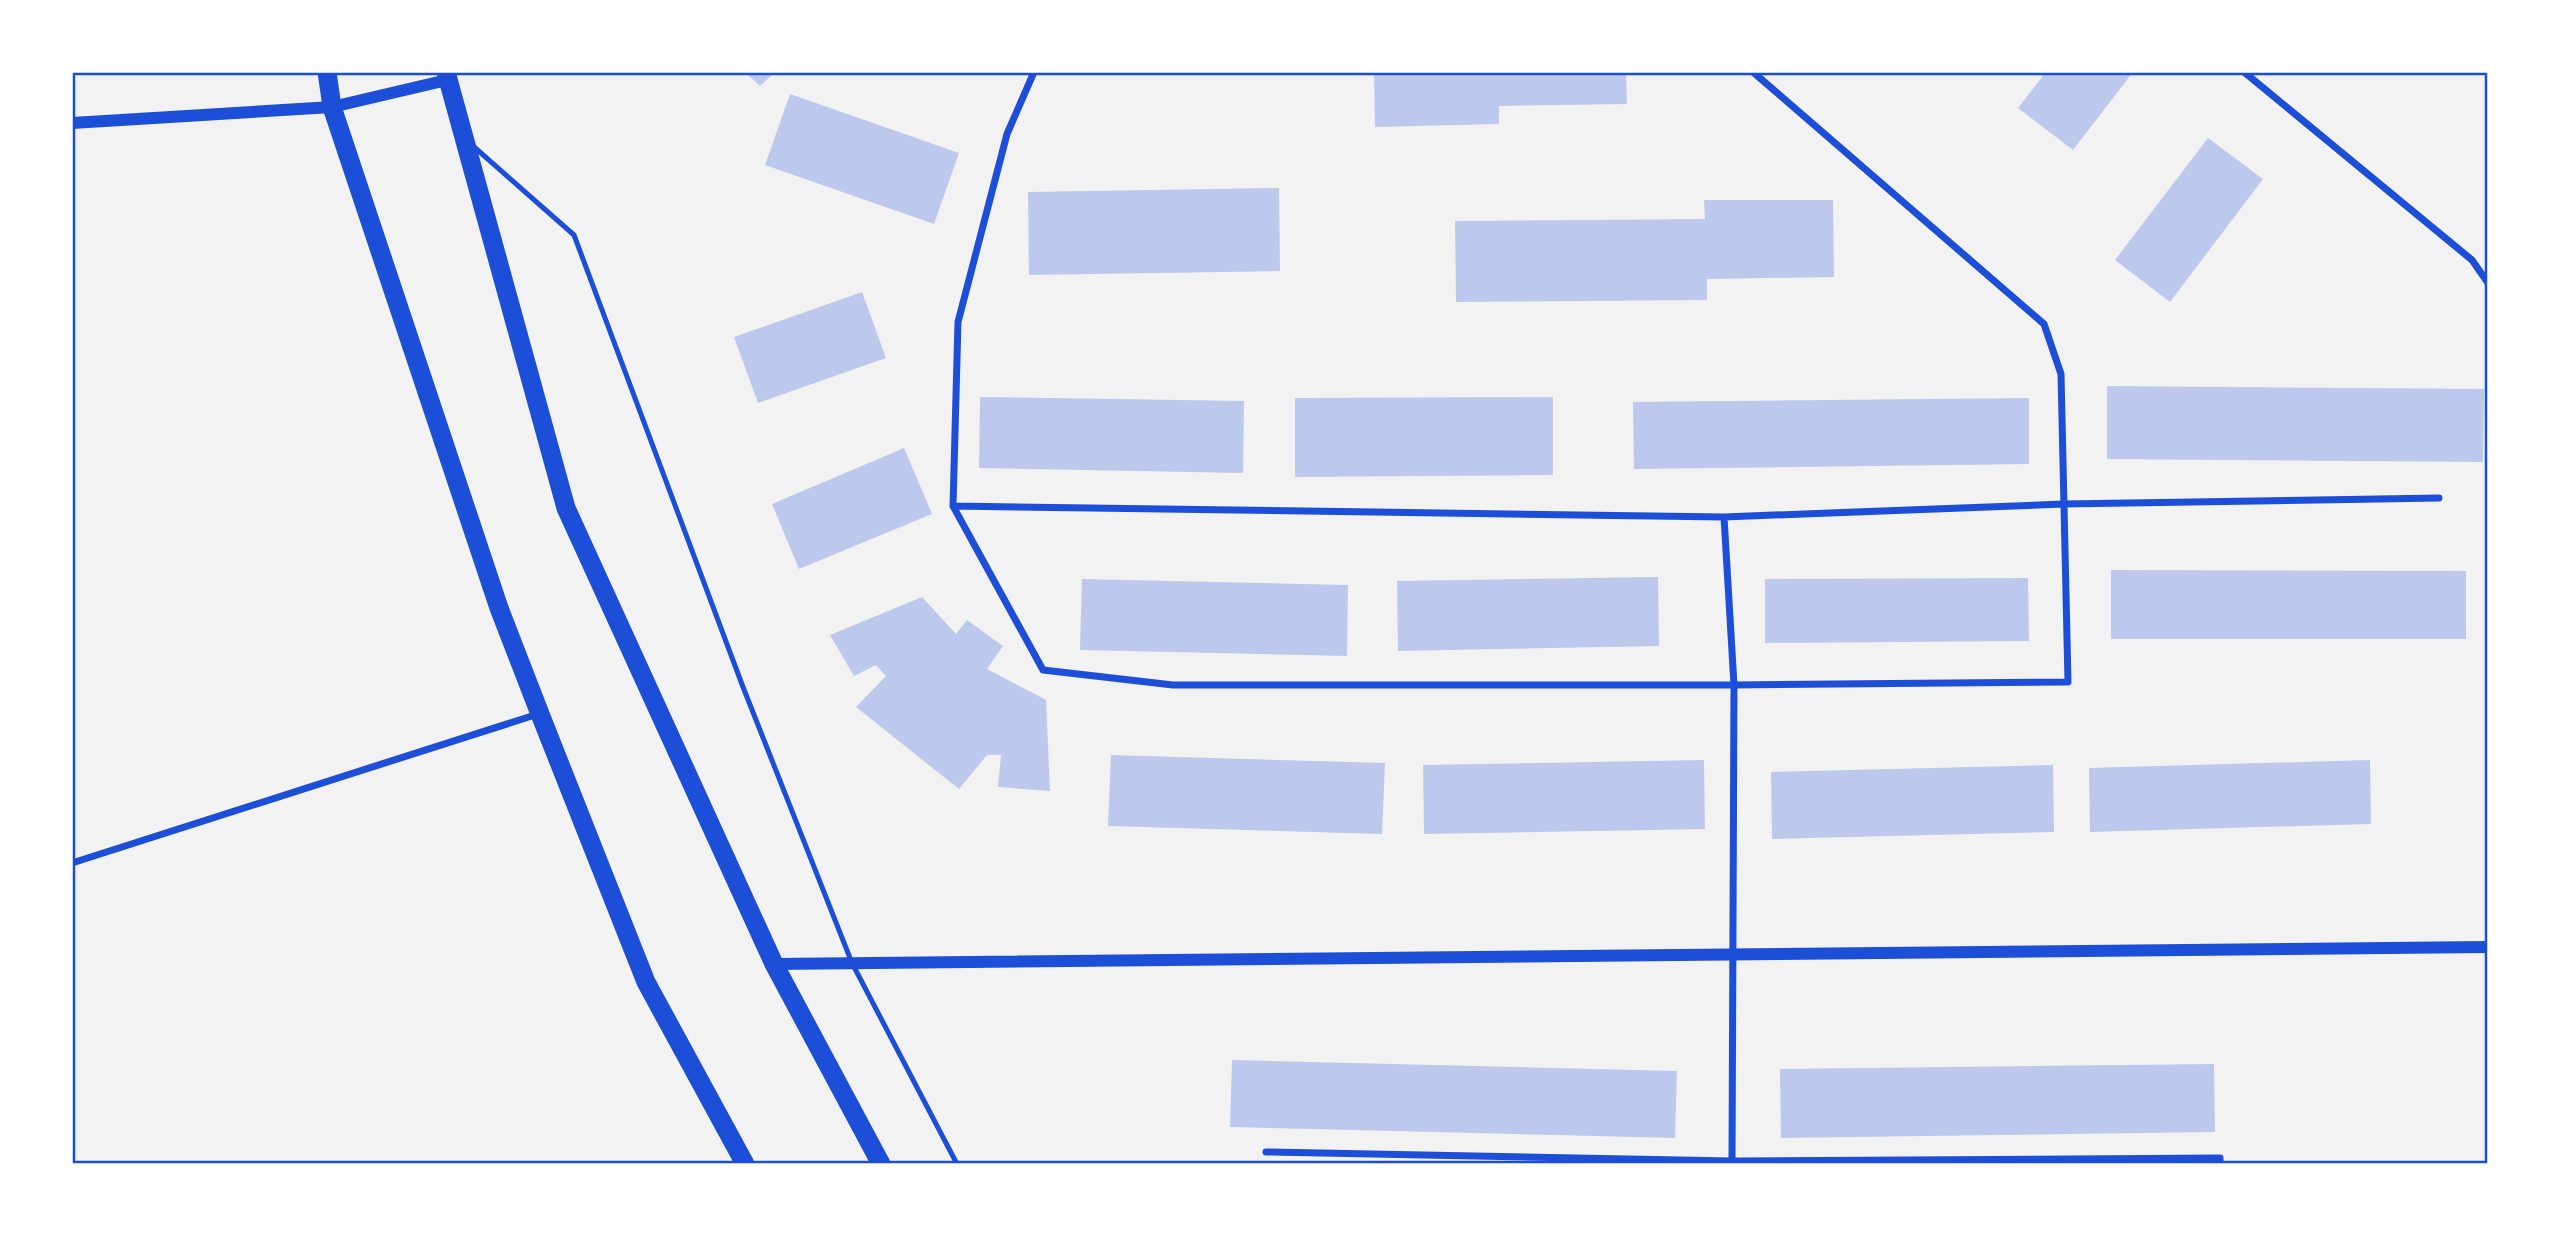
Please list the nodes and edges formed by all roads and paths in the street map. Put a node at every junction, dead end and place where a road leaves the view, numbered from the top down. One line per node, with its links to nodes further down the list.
1 (327, 72): 6 (highway)
2 (1034, 72): 12 (street)
3 (1753, 72): 11 (street)
4 (2244, 72): 9 (street)
5 (449, 74): 6 (street); 8 (highway)
6 (332, 107): 7 (street); 15 (highway)
7 (72, 123)
8 (463, 137): 19 (lane); 20 (highway)
9 (2488, 284)
10 (2439, 498): 11 (street)
11 (2064, 504): 13 (street); 14 (street)
12 (953, 506): 13 (street); 14 (street)
13 (1724, 517): 14 (street)
14 (1734, 685): 18 (street)
15 (540, 714): 16 (street); 24 (highway)
16 (72, 863)
17 (2488, 947): 18 (street)
18 (1734, 955): 19 (street); 23 (street)
19 (852, 963): 20 (street); 26 (lane)
20 (774, 964): 25 (highway)
21 (1266, 1152): 22 (street)
22 (1455, 1156): 23 (street); 27 (street)
23 (1732, 1163): 28 (street)
24 (745, 1164)
25 (881, 1164)
26 (957, 1164)
27 (1457, 1164)
28 (2220, 1164)

